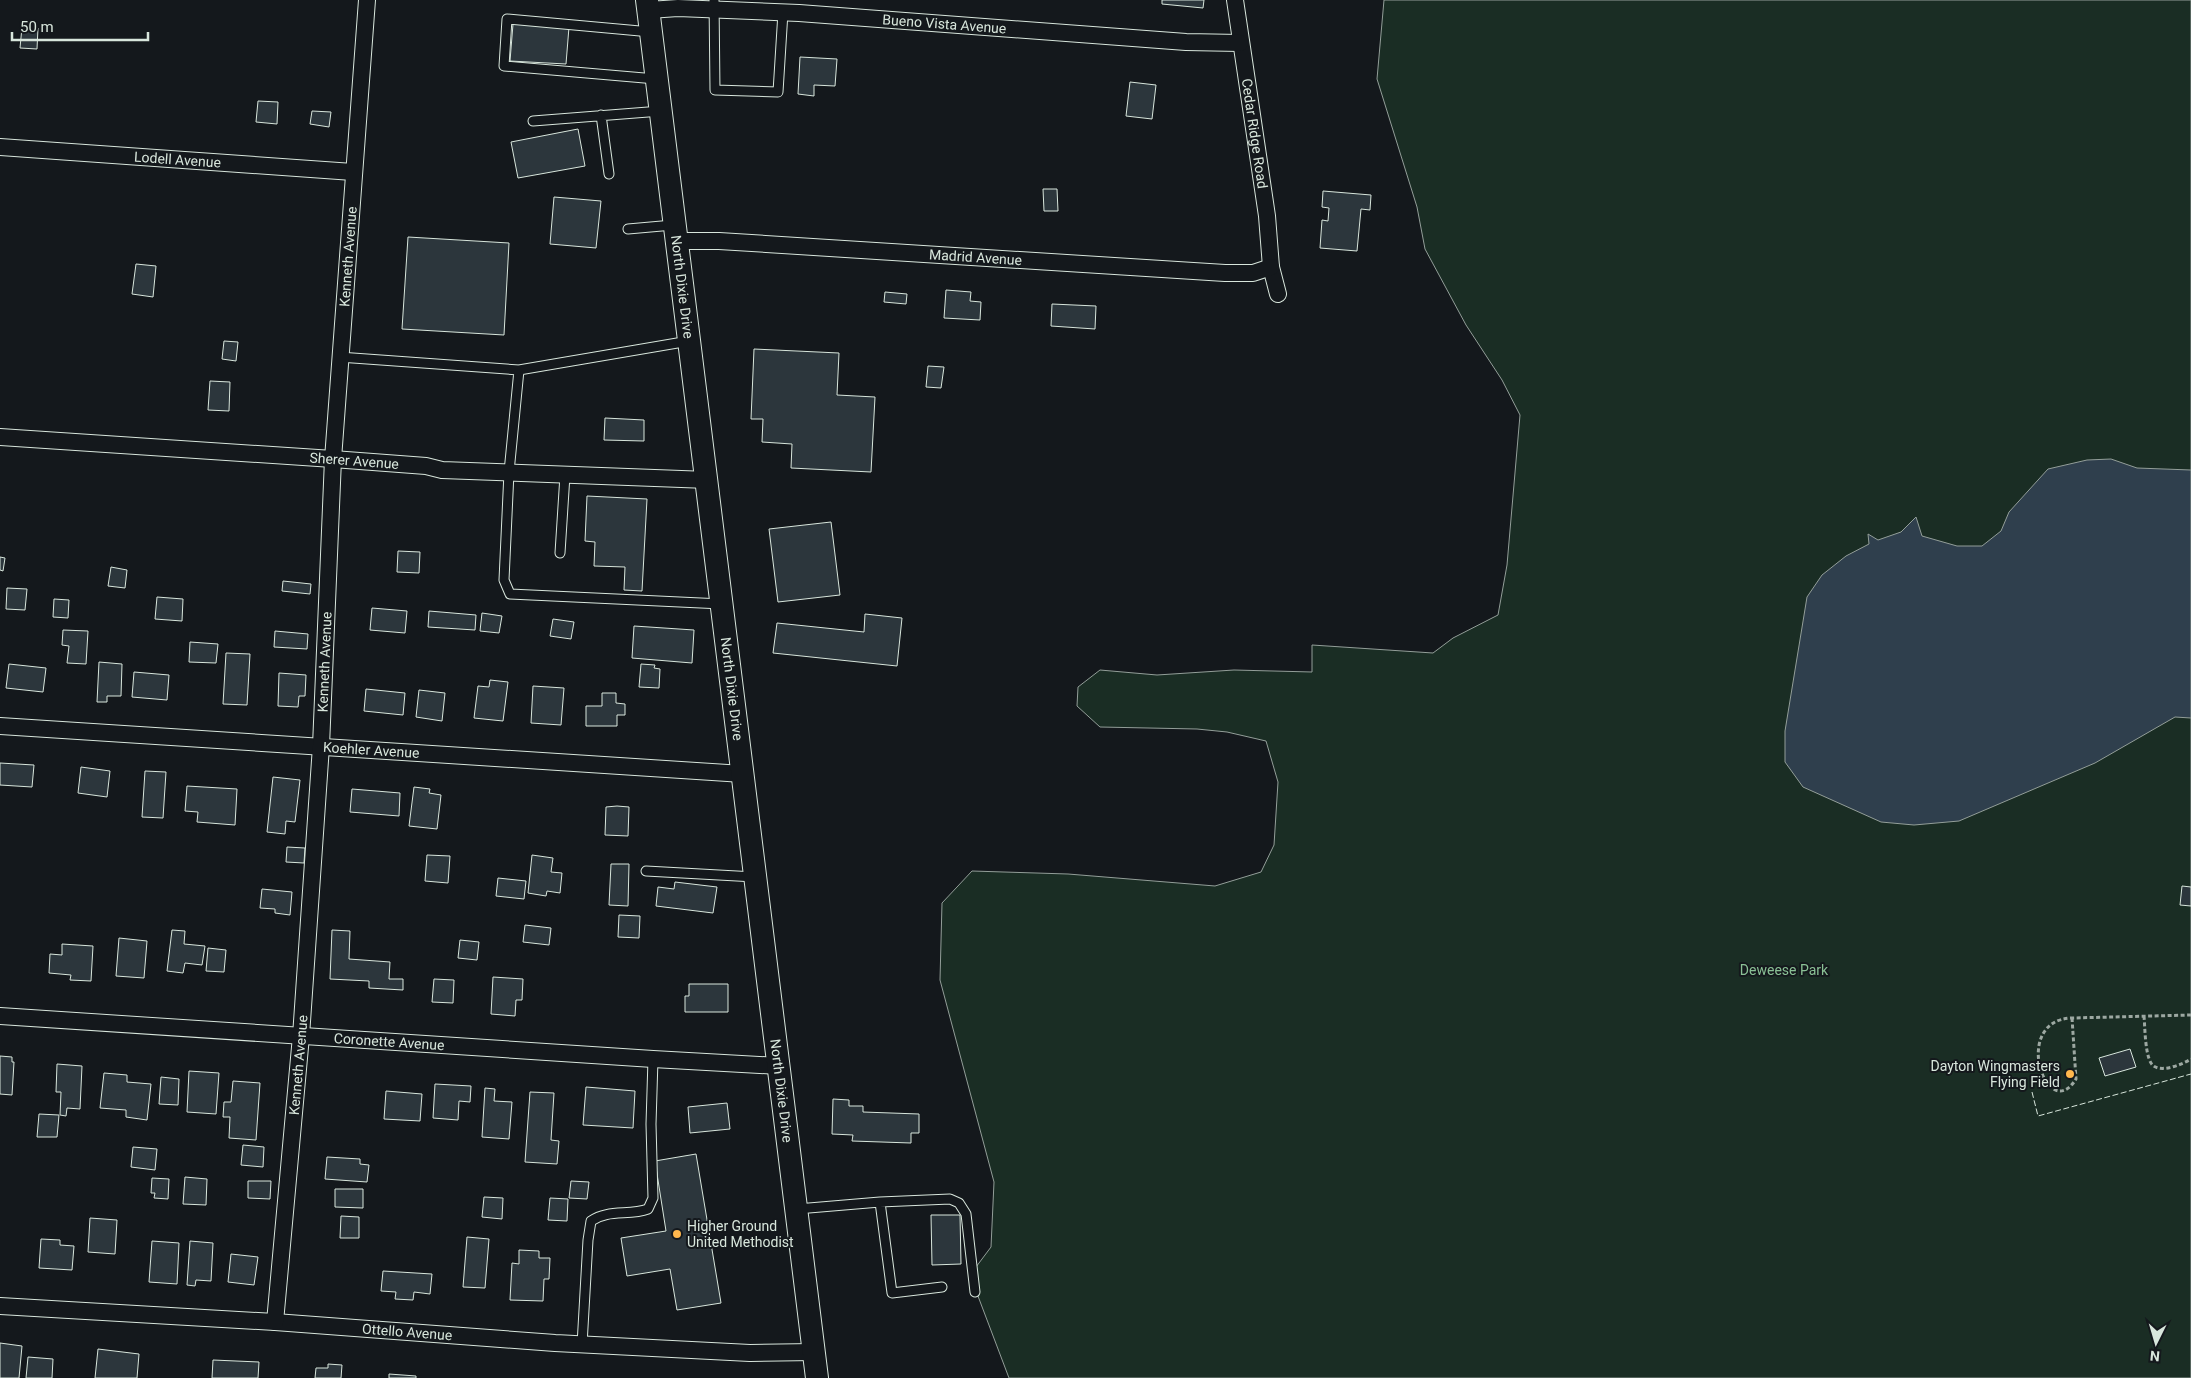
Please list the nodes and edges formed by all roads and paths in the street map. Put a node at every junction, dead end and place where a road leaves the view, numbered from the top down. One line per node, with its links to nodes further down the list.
1 (367, 0): 13 (street, Kenneth Avenue)
2 (1235, 0): 7 (street, Cedar Ridge Road)
3 (714, 4): 4 (street, Bueno Vista Avenue); 5 (street, Bueno Vista Avenue); 5 (lane)
4 (648, 5): 6 (main road, North Dixie Drive)
5 (783, 12): 7 (street, Bueno Vista Avenue)
6 (652, 32): 8 (main road, North Dixie Drive); 8 (lane)
7 (1240, 43): 17 (street, Cedar Ridge Road)
8 (657, 79): 9 (main road, North Dixie Drive)
9 (661, 111): 10 (lane); 16 (main road, North Dixie Drive)
10 (600, 115): 11 (lane); 14 (lane)
11 (533, 121)
12 (0, 147): 13 (street, Lodell Avenue)
13 (353, 172): 20 (street, Kenneth Avenue)
14 (609, 174)
15 (628, 229): 16 (lane)
16 (677, 233): 17 (street, Madrid Avenue); 19 (main road, North Dixie Drive)
17 (1271, 267): 18 (street, Cedar Ridge Road)
18 (1278, 294)
19 (690, 341): 21 (lane); 26 (main road, North Dixie Drive)
20 (339, 356): 21 (lane); 23 (street, Kenneth Avenue)
21 (518, 370): 24 (lane)
22 (0, 437): 23 (street, Sherer Avenue)
23 (333, 459): 24 (street, Sherer Avenue); 30 (street, Kenneth Avenue)
24 (509, 472): 25 (street, Sherer Avenue); 28 (lane)
25 (565, 475): 26 (street, Sherer Avenue); 27 (lane)
26 (708, 480): 28 (main road, North Dixie Drive)
27 (560, 553)
28 (723, 604): 31 (main road, North Dixie Drive)
29 (0, 726): 30 (street, Koehler Avenue)
30 (321, 746): 31 (street, Koehler Avenue); 38 (street, Kenneth Avenue)
31 (743, 774): 33 (main road, North Dixie Drive)
32 (646, 871): 33 (lane)
33 (756, 877): 41 (main road, North Dixie Drive)
34 (2191, 1015): 36 (path)
35 (0, 1016): 38 (street, Coronette Avenue)
36 (2144, 1016): 37 (path); 40 (path)
37 (2072, 1018): 37 (path)
38 (302, 1036): 39 (street, Coronette Avenue); 47 (street, Kenneth Avenue)
39 (653, 1059): 41 (street, Coronette Avenue); 48 (lane)
40 (2191, 1059)
41 (779, 1066): 43 (main road, North Dixie Drive)
42 (880, 1202): 43 (lane); 44 (lane); 45 (lane)
43 (796, 1209): 49 (main road, North Dixie Drive)
44 (942, 1287)
45 (975, 1292)
46 (0, 1306): 47 (street, Ottello Avenue)
47 (275, 1322): 48 (street, Ottello Avenue)
48 (582, 1345): 49 (street, Ottello Avenue)
49 (814, 1352): 50 (main road, North Dixie Drive)
50 (817, 1378)

